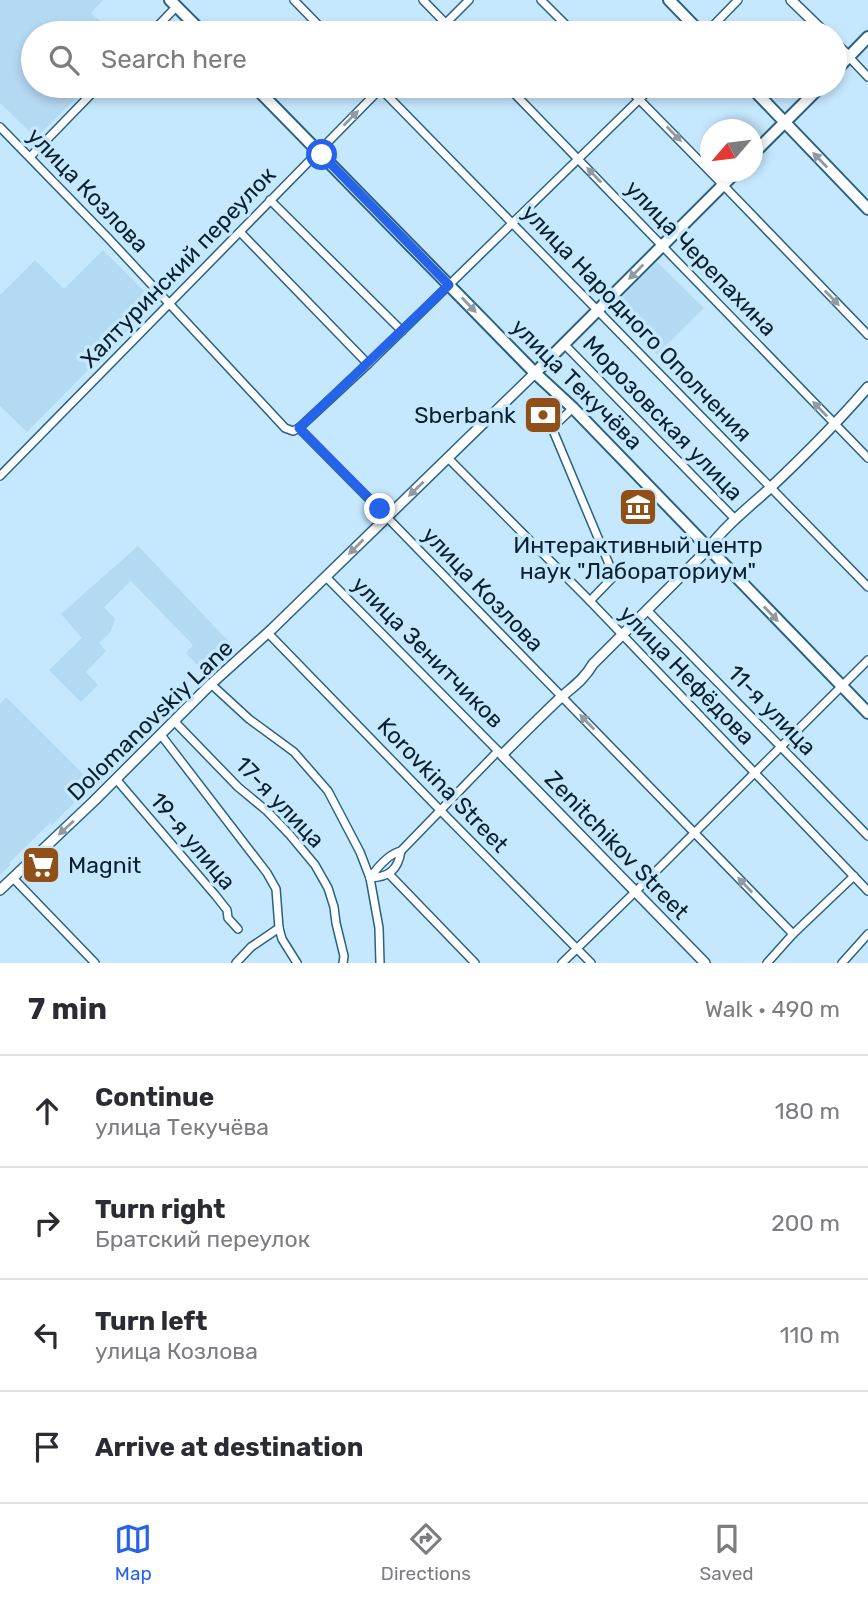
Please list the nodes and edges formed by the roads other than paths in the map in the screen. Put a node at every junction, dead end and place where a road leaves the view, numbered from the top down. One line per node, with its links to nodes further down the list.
1 (294, 0): 11 (street)
2 (423, 0): 12 (street)
3 (469, 0): 13 (street)
4 (541, 0): 14 (street)
5 (669, 0): 15 (main road)
6 (738, 0): 16 (street)
7 (791, 0): 17 (street)
8 (177, 2): 9 (street); 10 (main road)
9 (160, 21)
10 (193, 21)
11 (314, 21)
12 (444, 21)
13 (448, 21)
14 (562, 21)
15 (691, 21)
16 (716, 21)
17 (813, 21)
18 (868, 37): 19 (main road)
19 (849, 57): 20 (street)
20 (868, 77)
21 (87, 98): 33 (street)
22 (266, 98): 32 (main road, улица Текучёва)
23 (370, 98): 32 (street, Халтуринский переулок, one-way to 23)
24 (392, 98): 38 (street, улица Народного Ополчения)
25 (519, 98): 34 (street, улица Черепахина)
26 (761, 98): 29 (main road)
27 (809, 98): 29 (main road)
28 (639, 99): 34 (street); 35 (street, one-way to 35)
29 (785, 123): 31 (main road); 37 (main road, one-way to 29)
30 (0, 127): 33 (street, улица Козлова)
31 (763, 144)
32 (318, 151): 36 (street, Халтуринский переулок); 41 (main road, улица Текучёва)
33 (30, 157): 42 (street, улица Козлова)
34 (578, 159): 38 (street); 40 (street, улица Черепахина, one-way to 34)
35 (723, 184): 40 (main road); 45 (street, one-way to 45)
36 (270, 200): 39 (street, Халтуринский переулок); 44 (street)
37 (868, 209)
38 (512, 223): 41 (street); 43 (street, улица Народного Ополчения)
39 (240, 232): 42 (street, Халтуринский переулок); 47 (street)
40 (662, 246): 43 (main road, one-way to 43); 51 (street, улица Черепахина, one-way to 40)
41 (449, 285): 44 (street); 48 (main road, улица Текучёва, one-way to 48)
42 (170, 303): 52 (street, улица Козлова); 55 (street, Халтуринский переулок)
43 (597, 311): 46 (main road); 56 (street, улица Народного Ополчения)
44 (402, 331): 47 (street)
45 (868, 335)
46 (564, 344): 48 (main road); 58 (street, Морозовская улица)
47 (368, 364): 52 (street)
48 (535, 373): 50 (main road, улица Текучёва); 53 (street, Dolomanovskiy Lane)
49 (868, 387): 51 (street)
50 (573, 408): 59 (main road, улица Текучёва); 62 (street)
51 (835, 424): 54 (street, улица Черепахина); 56 (street)
52 (299, 428): 57 (street, улица Козлова)
53 (448, 458): 57 (street, Dolomanovskiy Lane, one-way to 57); 62 (street, улица Нефёдова)
54 (868, 458)
55 (0, 476)
56 (771, 488): 58 (street); 61 (street, улица Народного Ополчения)
57 (387, 517): 60 (street, Dolomanovskiy Lane, one-way to 60); 69 (street, улица Козлова)
58 (736, 519): 59 (street)
59 (708, 549): 63 (street); 68 (main road, улица Текучёва, one-way to 68)
60 (326, 577): 64 (street, Dolomanovskiy Lane); 74 (street, улица Зенитчиков)
61 (868, 587)
62 (590, 601): 65 (street, улица Нефёдова)
63 (647, 610): 65 (street); 73 (street, 11-я улица)
64 (268, 633): 67 (street, Dolomanovskiy Lane); 77 (street, Korovkina Street)
65 (622, 635): 69 (street); 75 (street, улица Нефёдова)
66 (868, 660): 68 (street)
67 (211, 684): 71 (street, Dolomanovskiy Lane); 84 (street)
68 (842, 687): 70 (main road, улица Текучёва); 73 (street)
69 (562, 697): 74 (street); 78 (street, улица Козлова, one-way to 69)
70 (868, 713)
71 (174, 721): 72 (street, Dolomanovskiy Lane); 97 (street, 17-я улица)
72 (161, 735): 76 (street, Dolomanovskiy Lane); 88 (street)
73 (781, 747): 75 (street); 79 (street, 11-я улица)
74 (500, 753): 77 (street); 87 (street, Zenitchikov Street)
75 (755, 773): 78 (street); 82 (street, улица Нефёдова)
76 (116, 779): 83 (street, Dolomanovskiy Lane, one-way to 83); 89 (street, 19-я улица)
77 (440, 810): 80 (street); 92 (street, Korovkina Street)
78 (694, 833): 87 (street); 90 (street, улица Козлова, one-way to 78)
79 (868, 836)
80 (401, 851): 81 (street); 84 (street)
81 (389, 874): 84 (street); 93 (street)
82 (854, 876): 86 (street, улица Нефёдова); 90 (street)
83 (13, 878): 85 (street, Dolomanovskiy Lane); 94 (street)
84 (370, 878): 98 (street)
85 (0, 891)
86 (868, 891)
87 (635, 892): 92 (street); 101 (street, Zenitchikov Street)
88 (279, 928): 95 (street); 96 (street)
89 (237, 929)
90 (793, 934): 102 (street)
91 (868, 934): 103 (street)
92 (577, 948): 99 (street); 100 (street, Korovkina Street)
93 (473, 962)
94 (95, 963)
95 (236, 963)
96 (296, 963)
97 (343, 963)
98 (380, 963)
99 (562, 963)
100 (591, 963)
101 (705, 963)
102 (766, 963)
103 (842, 963)

